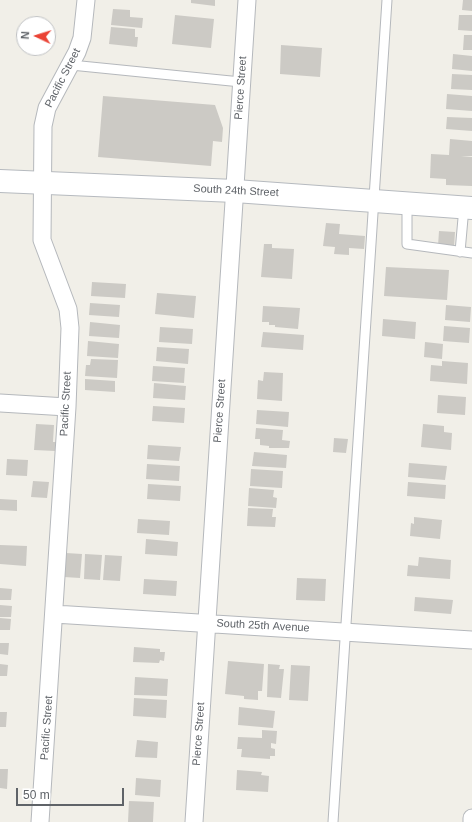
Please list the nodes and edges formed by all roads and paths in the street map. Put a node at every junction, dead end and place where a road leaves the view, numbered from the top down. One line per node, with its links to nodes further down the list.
1 (86, 0): 4 (street, Pacific Street)
2 (247, 0): 5 (street, Pierce Street)
3 (387, 0): 9 (lane)
4 (71, 65): 5 (lane); 7 (street, Pacific Street)
5 (242, 82): 8 (street, Pierce Street)
6 (0, 181): 7 (main road, South 24th Street)
7 (41, 182): 8 (main road, South 24th Street); 15 (street, Pacific Street)
8 (235, 191): 9 (main road, South 24th Street); 17 (street, Pierce Street)
9 (374, 201): 10 (main road, South 24th Street); 18 (lane)
10 (407, 203): 11 (main road, South 24th Street); 12 (lane)
11 (468, 207): 12 (lane)
12 (460, 252): 13 (lane)
13 (472, 253)
14 (0, 403): 15 (street)
15 (67, 407): 16 (street, Pacific Street)
16 (54, 614): 17 (street, South 25th Avenue); 21 (street, Pacific Street)
17 (206, 623): 18 (street, South 25th Avenue); 22 (street, Pierce Street)
18 (346, 631): 19 (street, South 25th Avenue); 23 (lane)
19 (472, 640)
20 (472, 818): 24 (street)
21 (40, 822)
22 (194, 822)
23 (333, 822)
24 (472, 822)

